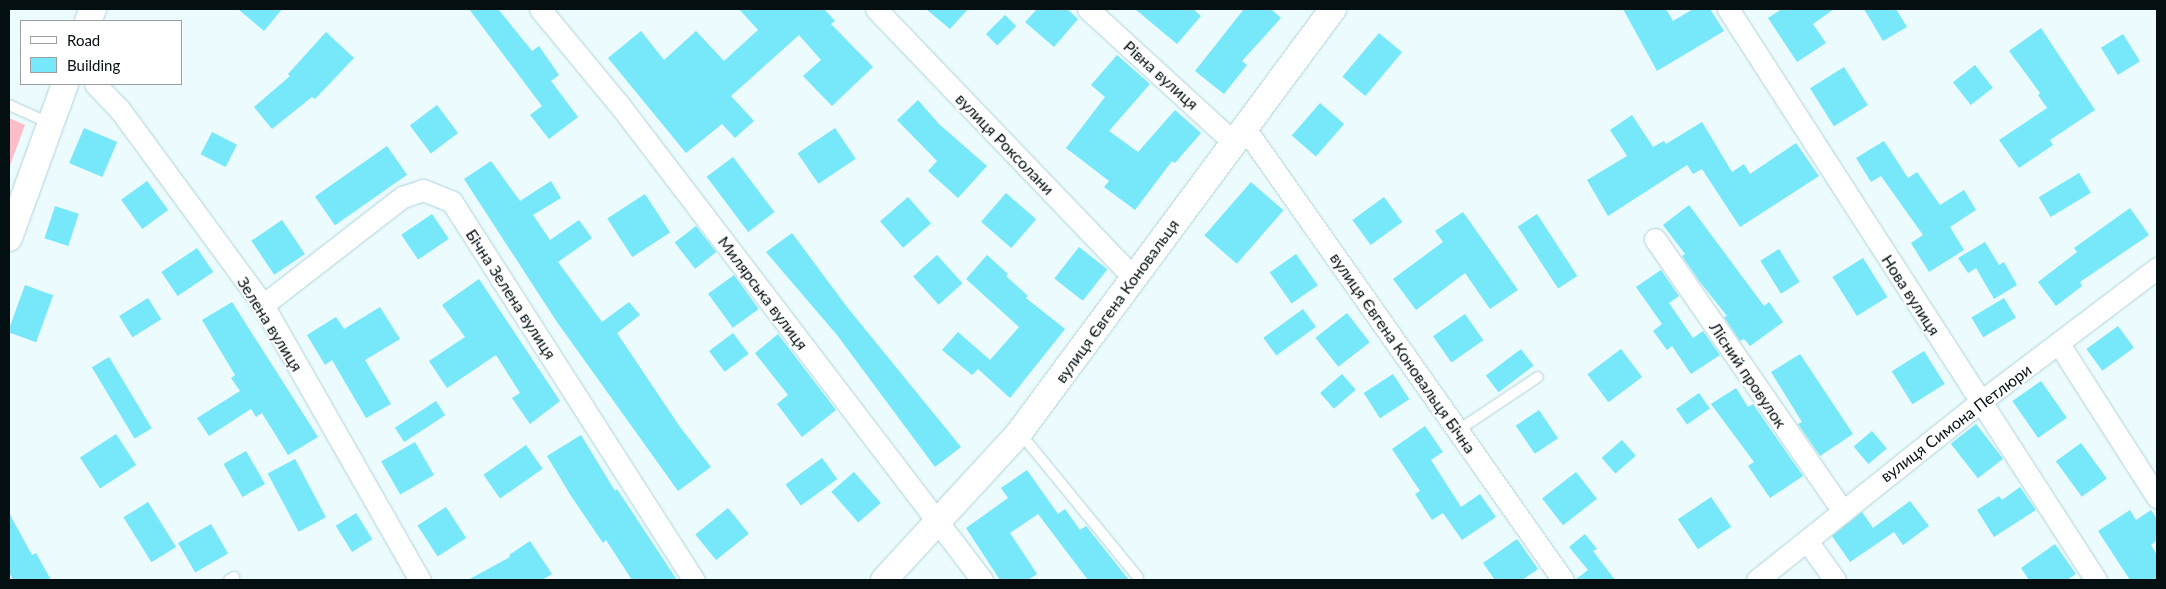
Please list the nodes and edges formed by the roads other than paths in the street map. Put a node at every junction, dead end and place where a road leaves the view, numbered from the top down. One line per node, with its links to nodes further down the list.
1 (540, 9): 23 (street, Милярська вулиця)
2 (876, 9): 14 (street, вулиця Роксолани)
3 (1088, 9): 10 (street, Рівна вулиця)
4 (1332, 9): 10 (street, вулиця Євгена Коновальця)
5 (1728, 9): 18 (street, Нова вулиця)
6 (65, 85): 9 (street)
7 (96, 85): 15 (street, Зелена вулиця)
8 (9, 105): 9 (lane)
9 (50, 124): 11 (street)
10 (1239, 134): 14 (street, вулиця Євгена Коновальця); 19 (street, вулиця Євгена Коновальця Бічна)
11 (9, 238)
12 (1655, 239): 22 (street, Лісний провулок)
13 (2157, 268): 16 (street, вулиця Симона Петлюри)
14 (1135, 279): 20 (street, вулиця Євгена Коновальця)
15 (262, 305): 26 (street, Зелена вулиця); 27 (street, Бічна Зелена вулиця)
16 (2059, 344): 18 (street, вулиця Симона Петлюри); 21 (street)
17 (1538, 377): 19 (lane)
18 (1980, 402): 22 (street, вулиця Симона Петлюри); 33 (street, Нова вулиця)
19 (1457, 430): 30 (street, вулиця Євгена Коновальця Бічна)
20 (1019, 433): 23 (street, вулиця Євгена Коновальця); 25 (lane)
21 (2157, 497)
22 (1842, 510): 24 (street, вулиця Симона Петлюри)
23 (939, 524): 28 (street, вулиця Євгена Коновальця); 29 (street, Милярська вулиця)
24 (1807, 541): 31 (street, вулиця Симона Петлюри); 32 (street)
25 (1138, 576)
26 (420, 580)
27 (694, 580)
28 (884, 580)
29 (982, 580)
30 (1563, 580)
31 (1756, 580)
32 (1835, 580)
33 (2096, 580)

